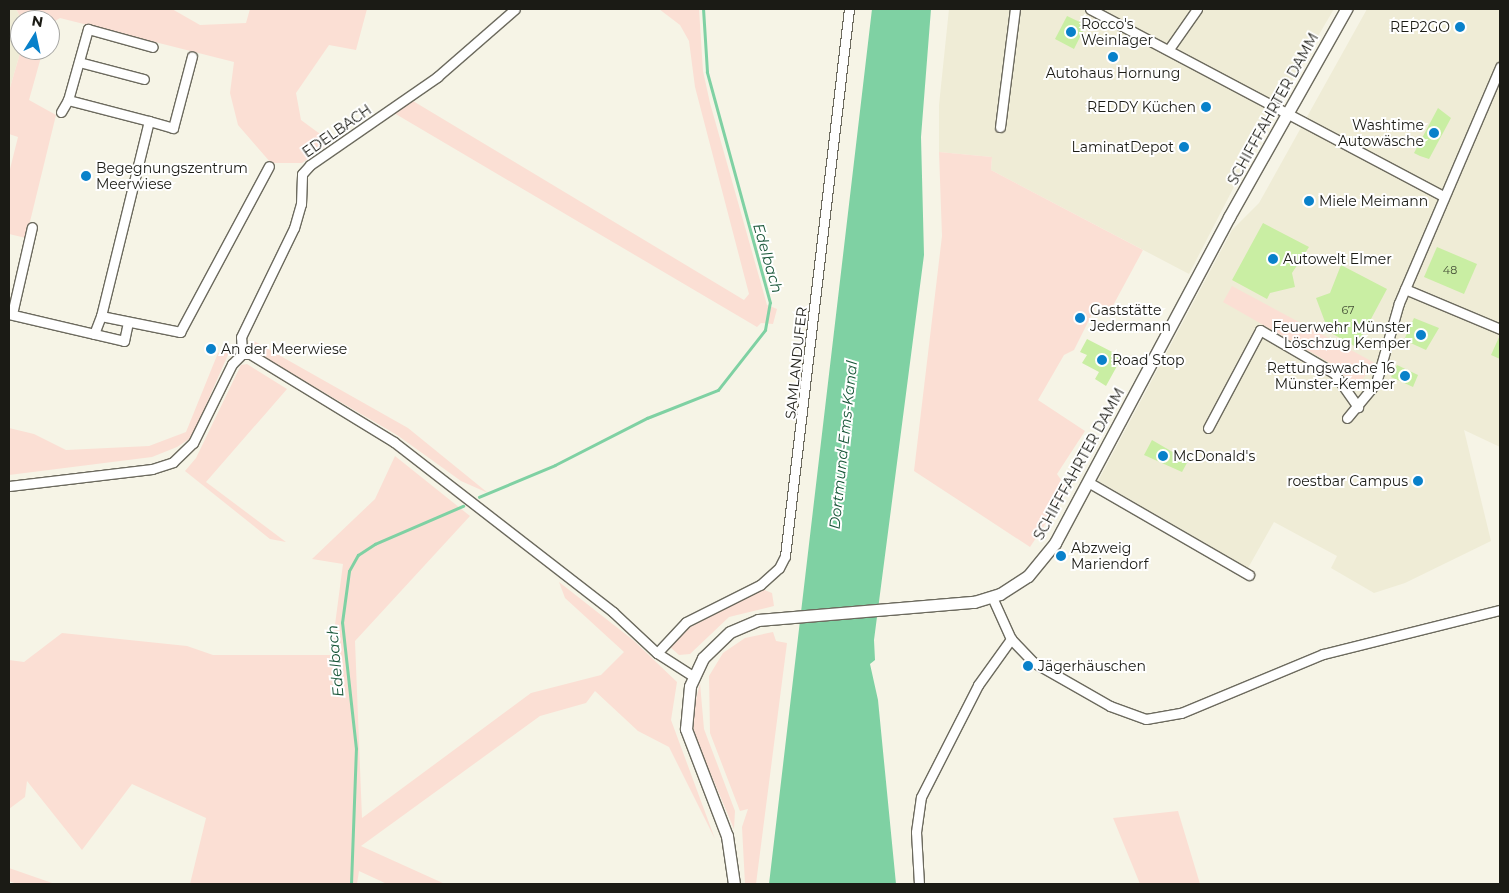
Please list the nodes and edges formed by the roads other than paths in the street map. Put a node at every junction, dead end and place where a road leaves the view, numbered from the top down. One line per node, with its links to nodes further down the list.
1 (515, 9): 27 (street, EDELBACH)
2 (849, 9): 37 (street, SAMLANDUFER)
3 (1015, 9): 17 (street)
4 (1090, 9): 8 (street)
5 (1197, 9): 8 (street)
6 (1346, 9): 15 (main road, SCHIFFFAHRTER DAMM)
7 (154, 47): 10 (street)
8 (1169, 49): 15 (street)
9 (192, 56): 16 (street)
10 (79, 62): 12 (street); 13 (street)
11 (1500, 67): 19 (street)
12 (144, 79)
13 (68, 100): 14 (street); 16 (street)
14 (61, 112)
15 (1290, 113): 19 (street); 31 (main road, SCHIFFFAHRTER DAMM)
16 (149, 121): 23 (street)
17 (1000, 127)
18 (269, 166): 24 (street)
19 (1442, 195): 21 (street)
20 (32, 227): 22 (street)
21 (1405, 289): 25 (street); 28 (street)
22 (10, 314): 26 (street)
23 (101, 316): 24 (street); 26 (street)
24 (128, 322): 26 (street)
25 (1500, 329)
26 (94, 334)
27 (242, 354): 32 (street); 37 (street)
28 (1358, 407): 29 (street); 30 (street)
29 (1347, 418)
30 (1208, 428)
31 (1088, 482): 33 (street); 34 (main road, SCHIFFFAHRTER DAMM)
32 (9, 486)
33 (1249, 574)
34 (992, 597): 36 (street); 38 (main road, SCHIFFFAHRTER DAMM)
35 (1500, 610): 36 (street)
36 (1011, 639): 40 (street)
37 (656, 653): 38 (street)
38 (693, 676): 39 (main road, SCHIFFFAHRTER DAMM)
39 (734, 884)
40 (919, 884)

